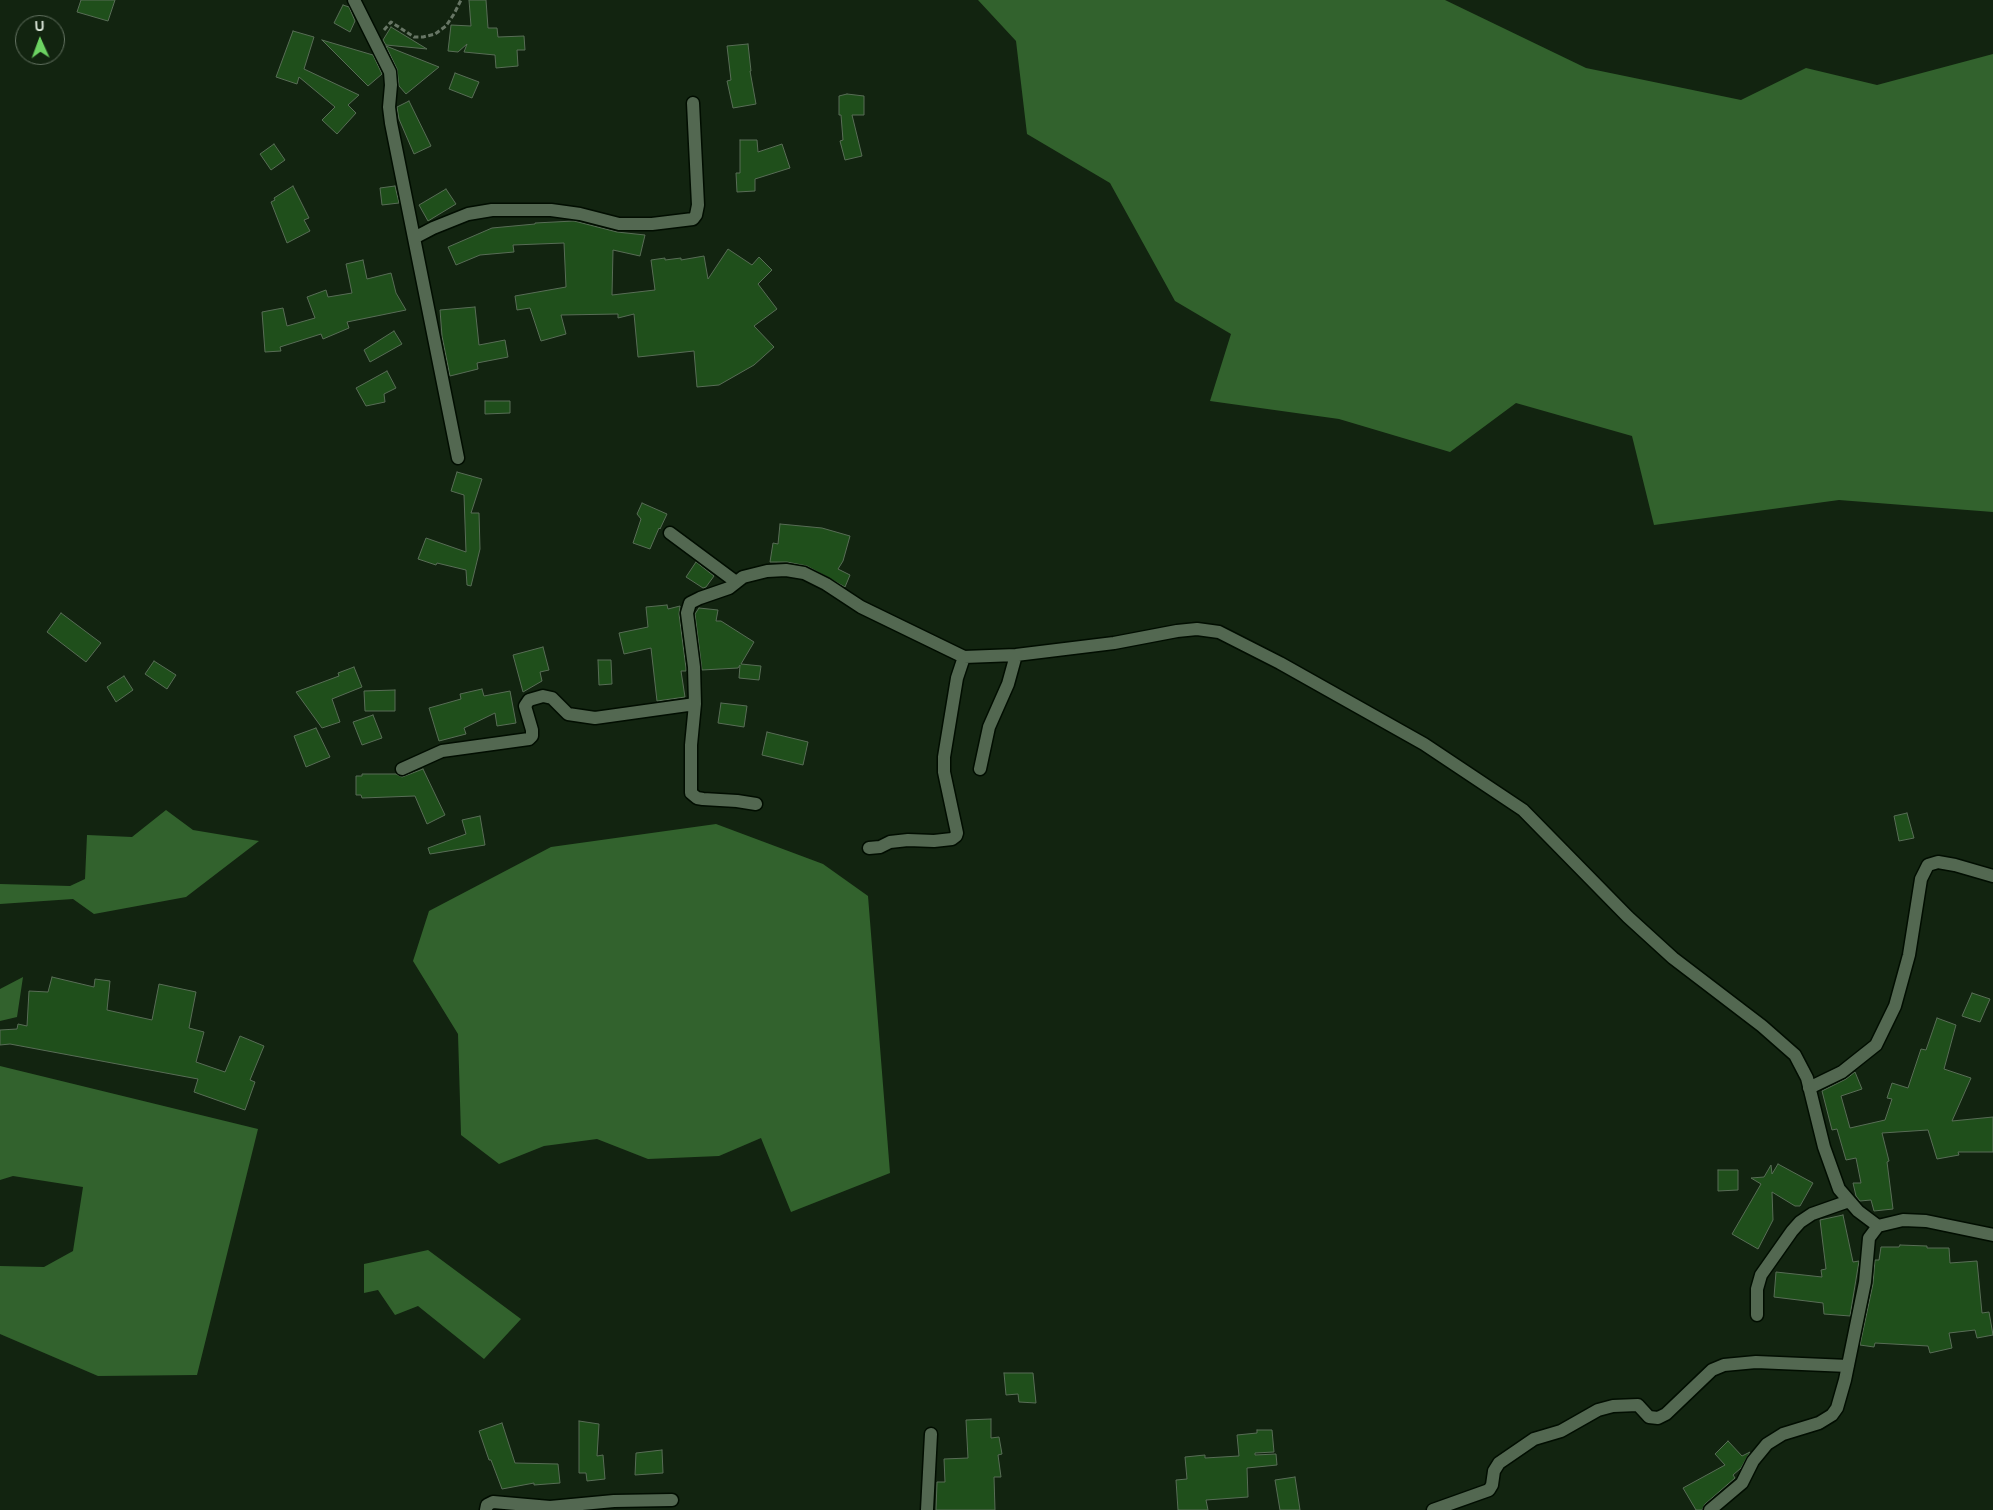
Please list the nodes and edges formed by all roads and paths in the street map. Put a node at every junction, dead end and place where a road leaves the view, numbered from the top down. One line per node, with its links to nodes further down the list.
1 (354, 0): 3 (street)
2 (461, 0): 3 (path)
3 (375, 40): 5 (street)
4 (693, 103): 5 (street)
5 (414, 238): 6 (street)
6 (458, 458)
7 (670, 533): 8 (street)
8 (736, 582): 10 (street); 11 (street)
9 (1016, 655): 10 (street); 13 (street); 17 (street)
10 (964, 657): 15 (street)
11 (695, 704): 12 (street); 14 (street)
12 (402, 768)
13 (980, 769)
14 (756, 804)
15 (869, 848)
16 (1993, 876): 17 (street)
17 (1810, 1088): 18 (street)
18 (1849, 1201): 19 (street); 21 (street)
19 (1878, 1226): 20 (street); 22 (street)
20 (1993, 1235)
21 (1757, 1315)
22 (1848, 1366): 27 (street); 28 (street)
23 (931, 1434): 26 (street)
24 (672, 1500): 25 (street)
25 (486, 1510)
26 (927, 1510)
27 (1433, 1510)
28 (1710, 1510)

